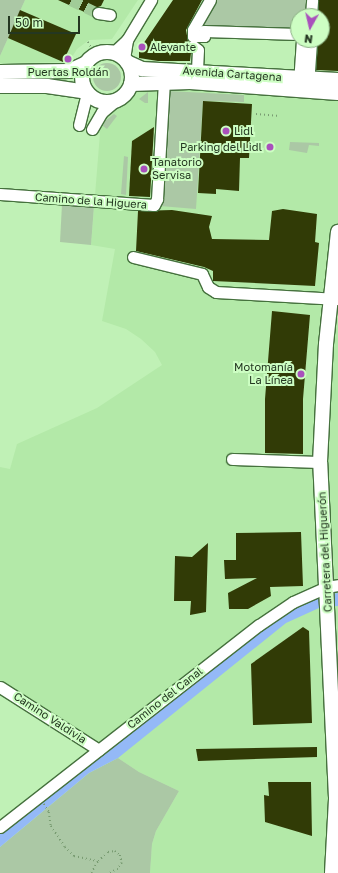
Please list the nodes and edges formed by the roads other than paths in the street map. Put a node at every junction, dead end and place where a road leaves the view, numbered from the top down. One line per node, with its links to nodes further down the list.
1 (151, 0): 9 (street)
2 (210, 0): 5 (street)
3 (98, 13): 4 (street)
4 (110, 15)
5 (290, 34)
6 (193, 46): 12 (street)
7 (301, 48): 8 (street)
8 (310, 48)
9 (121, 58): 10 (main road); 12 (main road, Avenida Cartagena); 15 (main road)
10 (91, 59): 11 (main road); 17 (main road)
11 (0, 72)
12 (197, 72): 13 (main road, Avenida Cartagena)
13 (338, 80)
14 (164, 82): 15 (main road, Avenida Cartagena); 18 (main road, Avenida Cartagena); 22 (street, Camino de la Higuera)
15 (131, 84): 19 (main road)
16 (0, 86): 17 (main road)
17 (87, 92): 19 (main road); 20 (street)
18 (338, 93)
19 (115, 101): 21 (street)
20 (79, 125)
21 (92, 129)
22 (0, 194)
23 (338, 232): 25 (main road, Carretera del Higuerón)
24 (133, 257): 25 (street)
25 (334, 299): 27 (main road, Carretera del Higuerón)
26 (232, 459): 27 (street)
27 (320, 462): 28 (main road, Carretera del Higuerón)
28 (332, 586): 29 (main road, Carretera del Higuerón); 31 (street, Camino del Canal)
29 (334, 678): 32 (main road, Carretera del Higuerón)
30 (0, 687): 31 (street, Camino Valdivia)
31 (99, 750): 33 (street, Camino del Canal)
32 (337, 798): 34 (main road, Carretera del Higuerón)
33 (0, 827)
34 (336, 844): 35 (main road, Carretera del Higuerón)
35 (334, 870)

